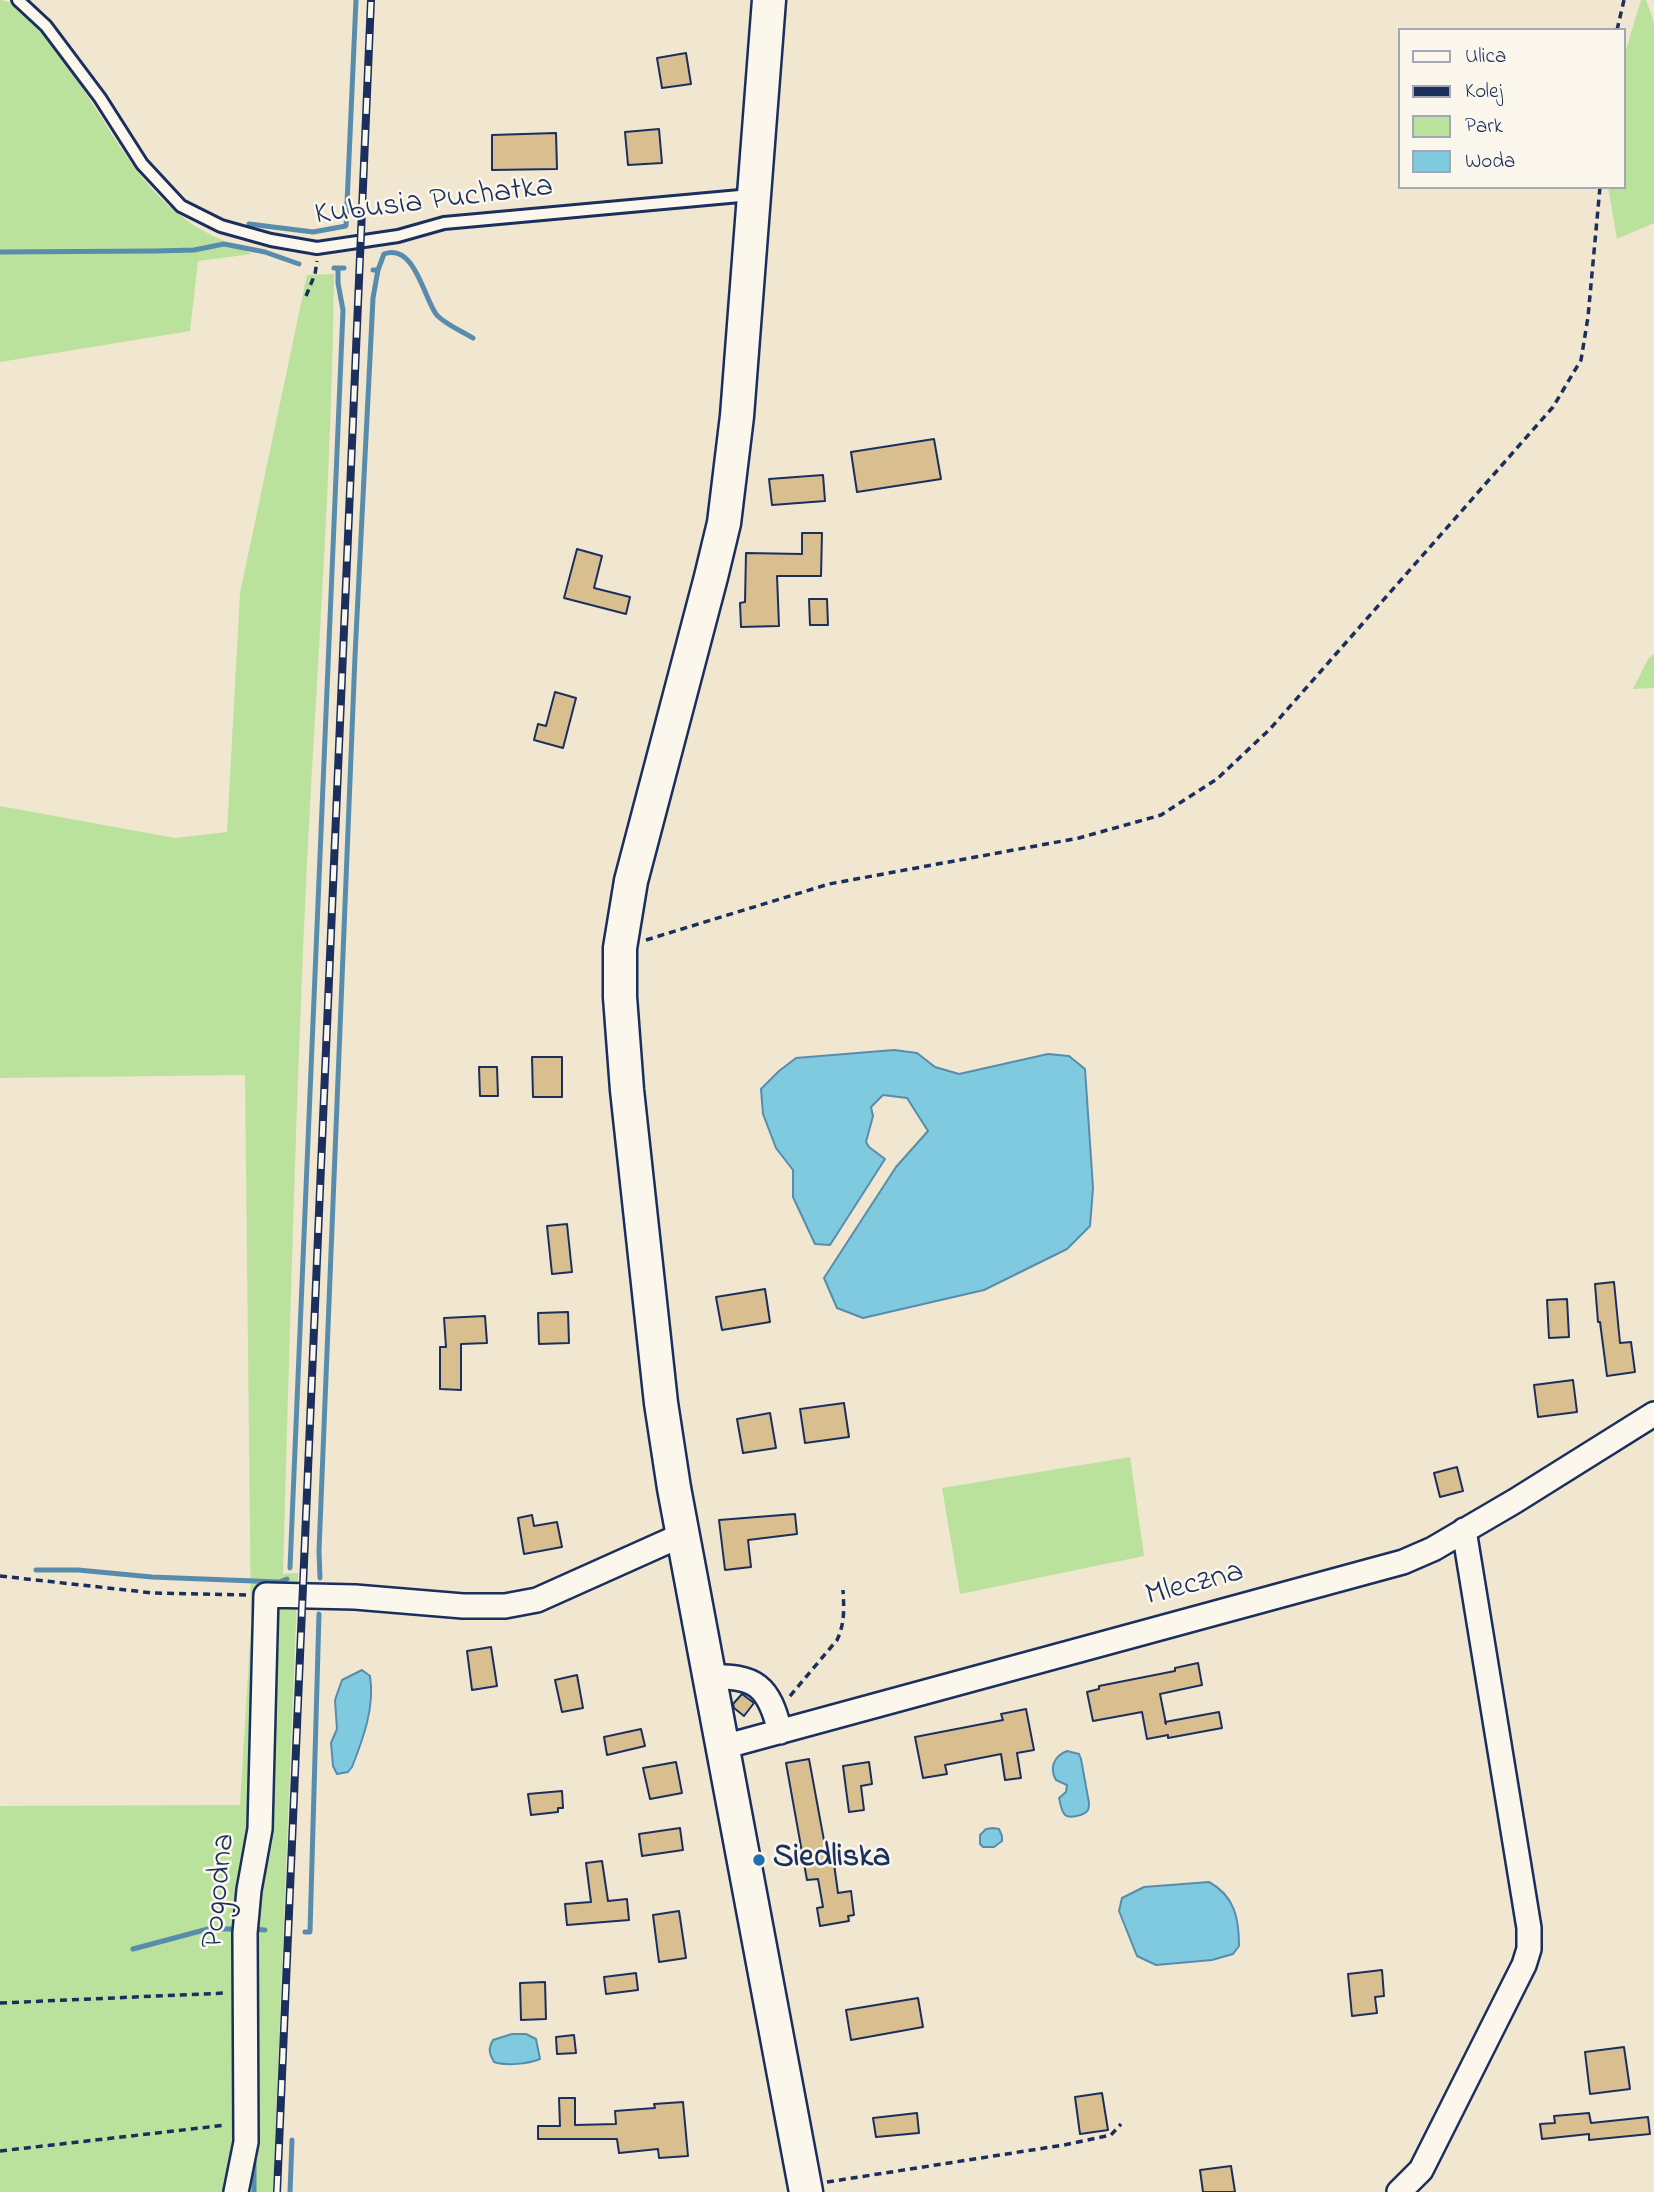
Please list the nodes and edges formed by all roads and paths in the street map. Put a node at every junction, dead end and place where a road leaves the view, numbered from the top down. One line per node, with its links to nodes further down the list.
1 (18, 0): 7 (lane, Kubusia Puchatka)
2 (769, 0): 6 (main road)
3 (1624, 0): 4 (path)
4 (1617, 28)
5 (1600, 189): 9 (path)
6 (754, 194): 7 (lane, Kubusia Puchatka); 9 (main road)
7 (317, 248): 8 (path)
8 (306, 296)
9 (620, 948): 12 (main road)
10 (1654, 1414): 11 (street, Mleczna)
11 (1464, 1530): 18 (street, Mleczna); 27 (street)
12 (682, 1535): 15 (street); 16 (main road)
13 (0, 1576): 15 (path)
14 (843, 1590): 17 (path)
15 (266, 1595): 20 (street, Pogodna)
16 (708, 1677): 18 (street); 19 (main road)
17 (784, 1703)
18 (780, 1732): 19 (street, Mleczna)
19 (723, 1747): 25 (main road)
20 (245, 1993): 21 (path); 22 (street, Pogodna)
21 (0, 2003)
22 (245, 2122): 24 (path); 26 (street, Pogodna)
23 (1121, 2124): 25 (path)
24 (0, 2151)
25 (805, 2189)
26 (236, 2192)
27 (1399, 2192)

